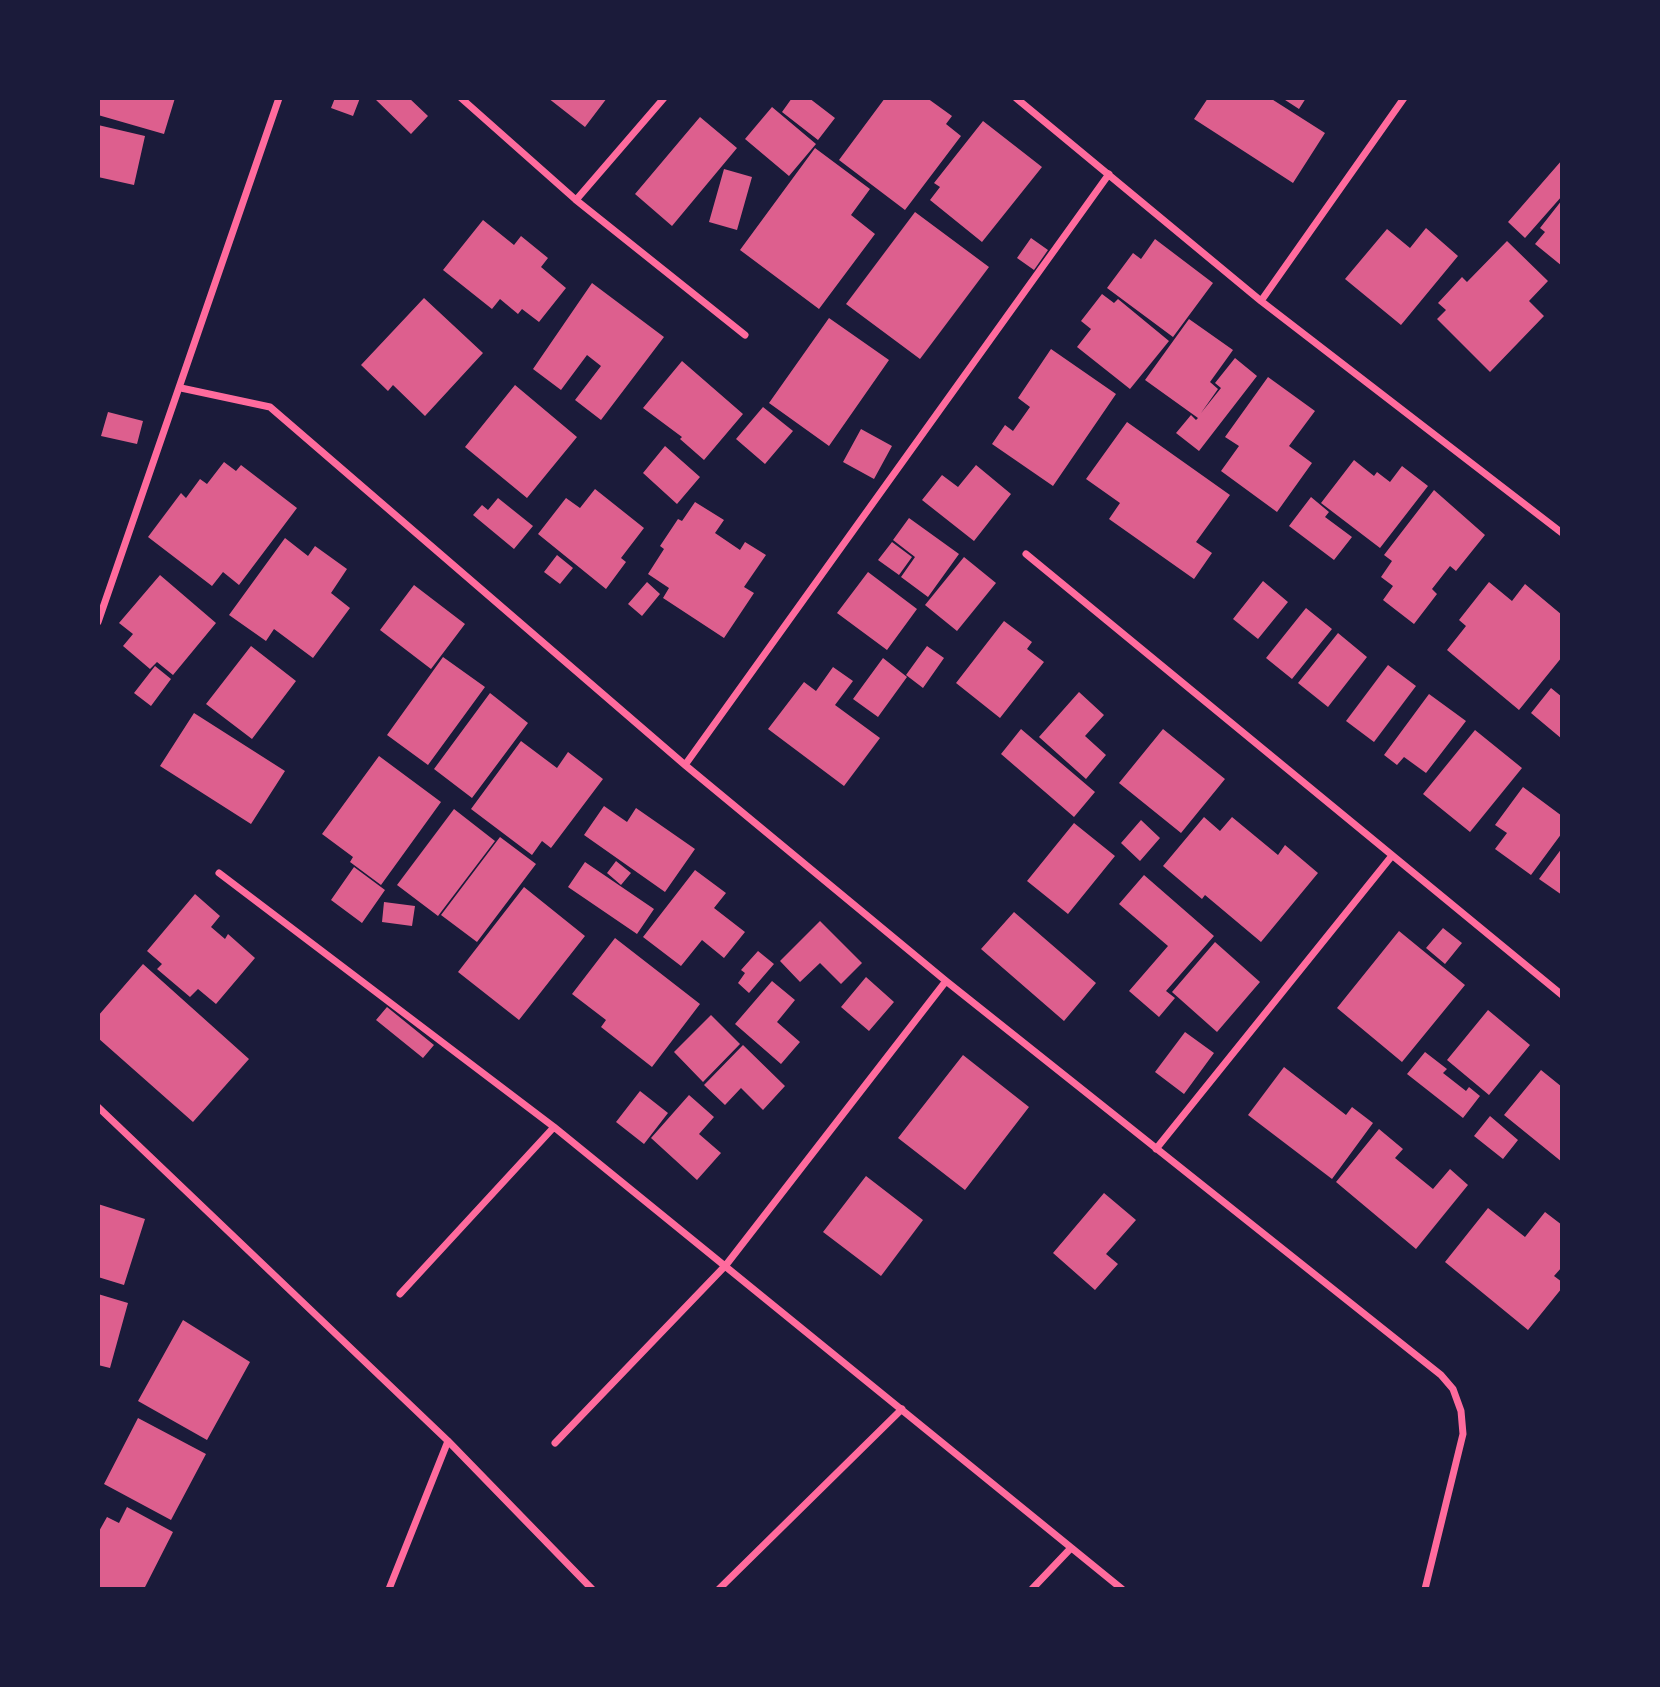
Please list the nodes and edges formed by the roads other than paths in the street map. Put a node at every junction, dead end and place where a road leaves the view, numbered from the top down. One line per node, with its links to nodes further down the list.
1 (279, 98): 10 (street)
2 (461, 98): 7 (street)
3 (664, 98): 7 (street)
4 (1016, 98): 6 (street)
5 (1404, 98): 8 (street)
6 (1109, 174): 8 (street); 14 (street)
7 (576, 200): 9 (street)
8 (1261, 301): 11 (street)
9 (744, 335)
10 (181, 388): 13 (street); 14 (street)
11 (1562, 533)
12 (1026, 554): 15 (street)
13 (98, 622)
14 (685, 765): 17 (street)
15 (1391, 857): 18 (street); 21 (street)
16 (219, 873): 20 (street)
17 (946, 981): 21 (street); 22 (street)
18 (1562, 995)
19 (99, 1110): 25 (street)
20 (554, 1127): 22 (street); 23 (street)
21 (1156, 1149): 33 (street)
22 (726, 1265): 24 (street); 26 (street)
23 (400, 1294)
24 (902, 1409): 27 (street); 30 (street)
25 (448, 1441): 28 (street); 29 (street)
26 (555, 1443)
27 (1071, 1548): 31 (street); 32 (street)
28 (389, 1589)
29 (592, 1589)
30 (719, 1589)
31 (1032, 1589)
32 (1122, 1589)
33 (1425, 1589)

